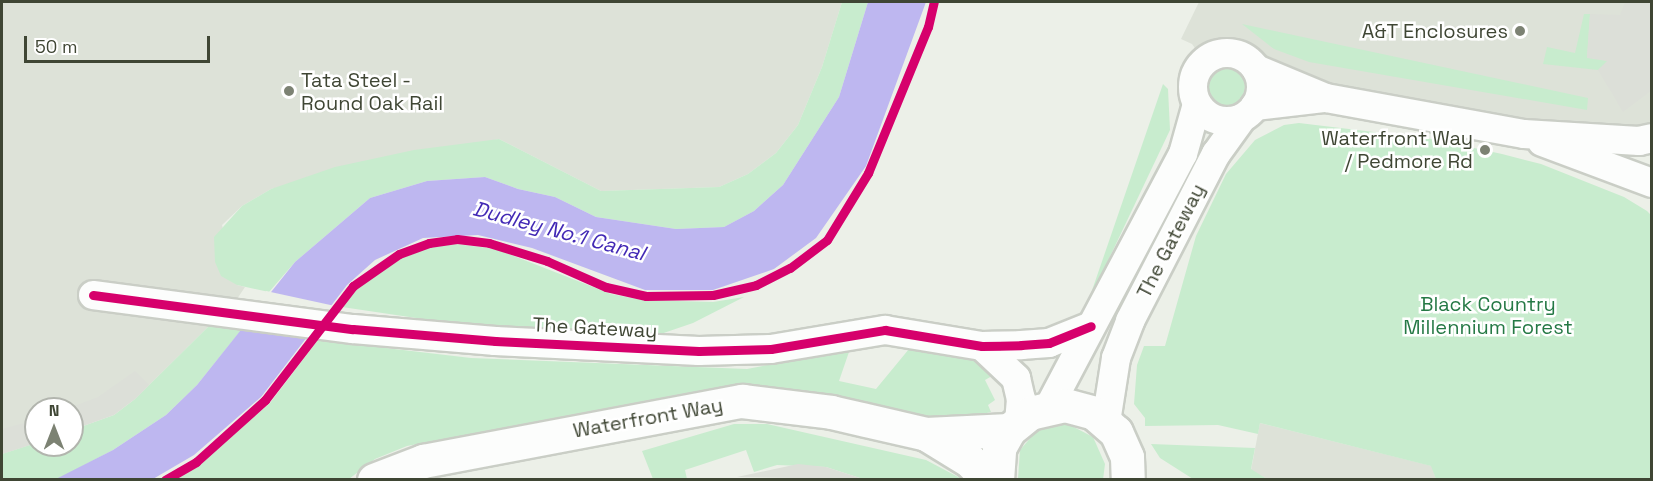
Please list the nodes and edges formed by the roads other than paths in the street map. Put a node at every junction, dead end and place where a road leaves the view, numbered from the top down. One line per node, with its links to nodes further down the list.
1 (1256, 69): 2 (street, The Gateway); 3 (street, The Gateway); 4 (street)
2 (1326, 98): 4 (street, The Gateway); 5 (street, The Gateway)
3 (1197, 104): 4 (street, The Gateway); 9 (street, The Gateway)
4 (1248, 112): 12 (street, The Gateway)
5 (1524, 134): 6 (street, The Gateway); 7 (street, The Gateway)
6 (1647, 141)
7 (1649, 184)
8 (93, 295): 10 (street, The Gateway)
9 (1091, 326): 10 (street, The Gateway); 11 (street, The Gateway)
10 (982, 346): 13 (street)
11 (1050, 405): 12 (street, Waterfront Way); 13 (street, Waterfront Way)
12 (1106, 422): 15 (street, Waterfront Way)
13 (1014, 425): 14 (street, Waterfront Way); 18 (street)
14 (926, 434): 16 (street, Waterfront Way); 17 (street, Waterfront Way)
15 (1134, 477)
16 (374, 480)
17 (988, 480)
18 (997, 480)

